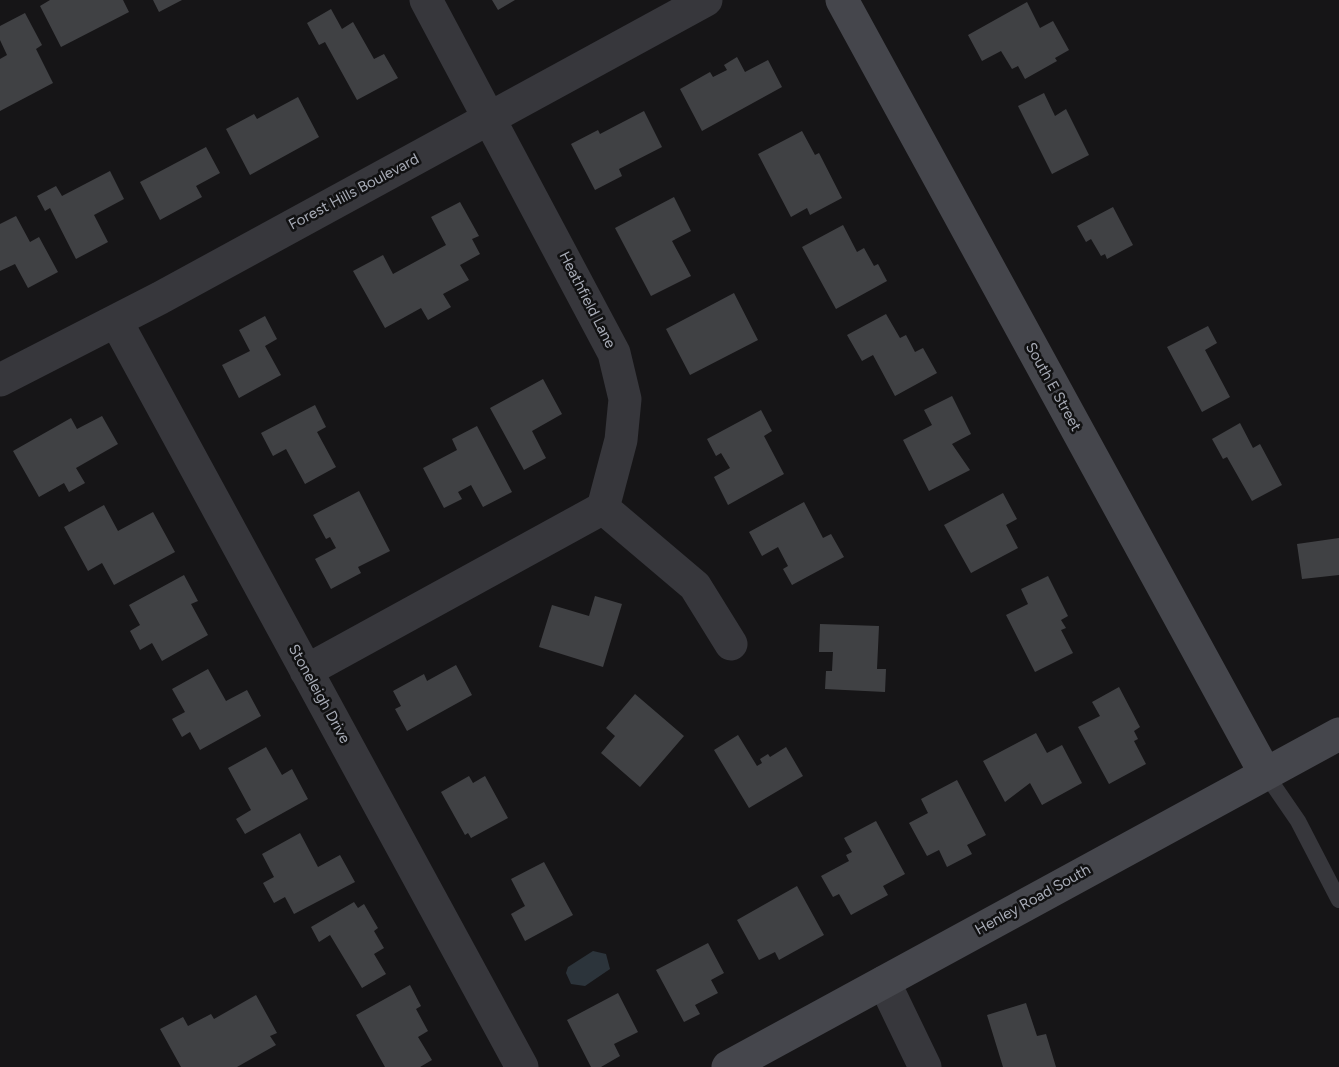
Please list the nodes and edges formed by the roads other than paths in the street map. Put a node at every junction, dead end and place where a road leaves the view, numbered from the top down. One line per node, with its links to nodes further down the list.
1 (426, 0): 4 (street, Heathfield Lane)
2 (706, 0): 4 (street, Forest Hills Boulevard)
3 (842, 0): 11 (street, South E Street)
4 (490, 119): 5 (street, Forest Hills Boulevard); 7 (street, Heathfield Lane)
5 (116, 321): 6 (street, Forest Hills Boulevard); 9 (street, Stoneleigh Drive)
6 (0, 380)
7 (603, 508): 8 (street); 9 (street)
8 (731, 644)
9 (306, 671): 14 (street, Stoneleigh Drive)
10 (1339, 734): 11 (street, Henley Road South)
11 (1265, 773): 12 (lane); 13 (street, Henley Road South)
12 (1339, 900)
13 (884, 982): 15 (street, Henley Road South); 16 (street)
14 (522, 1067)
15 (728, 1067)
16 (926, 1067)

